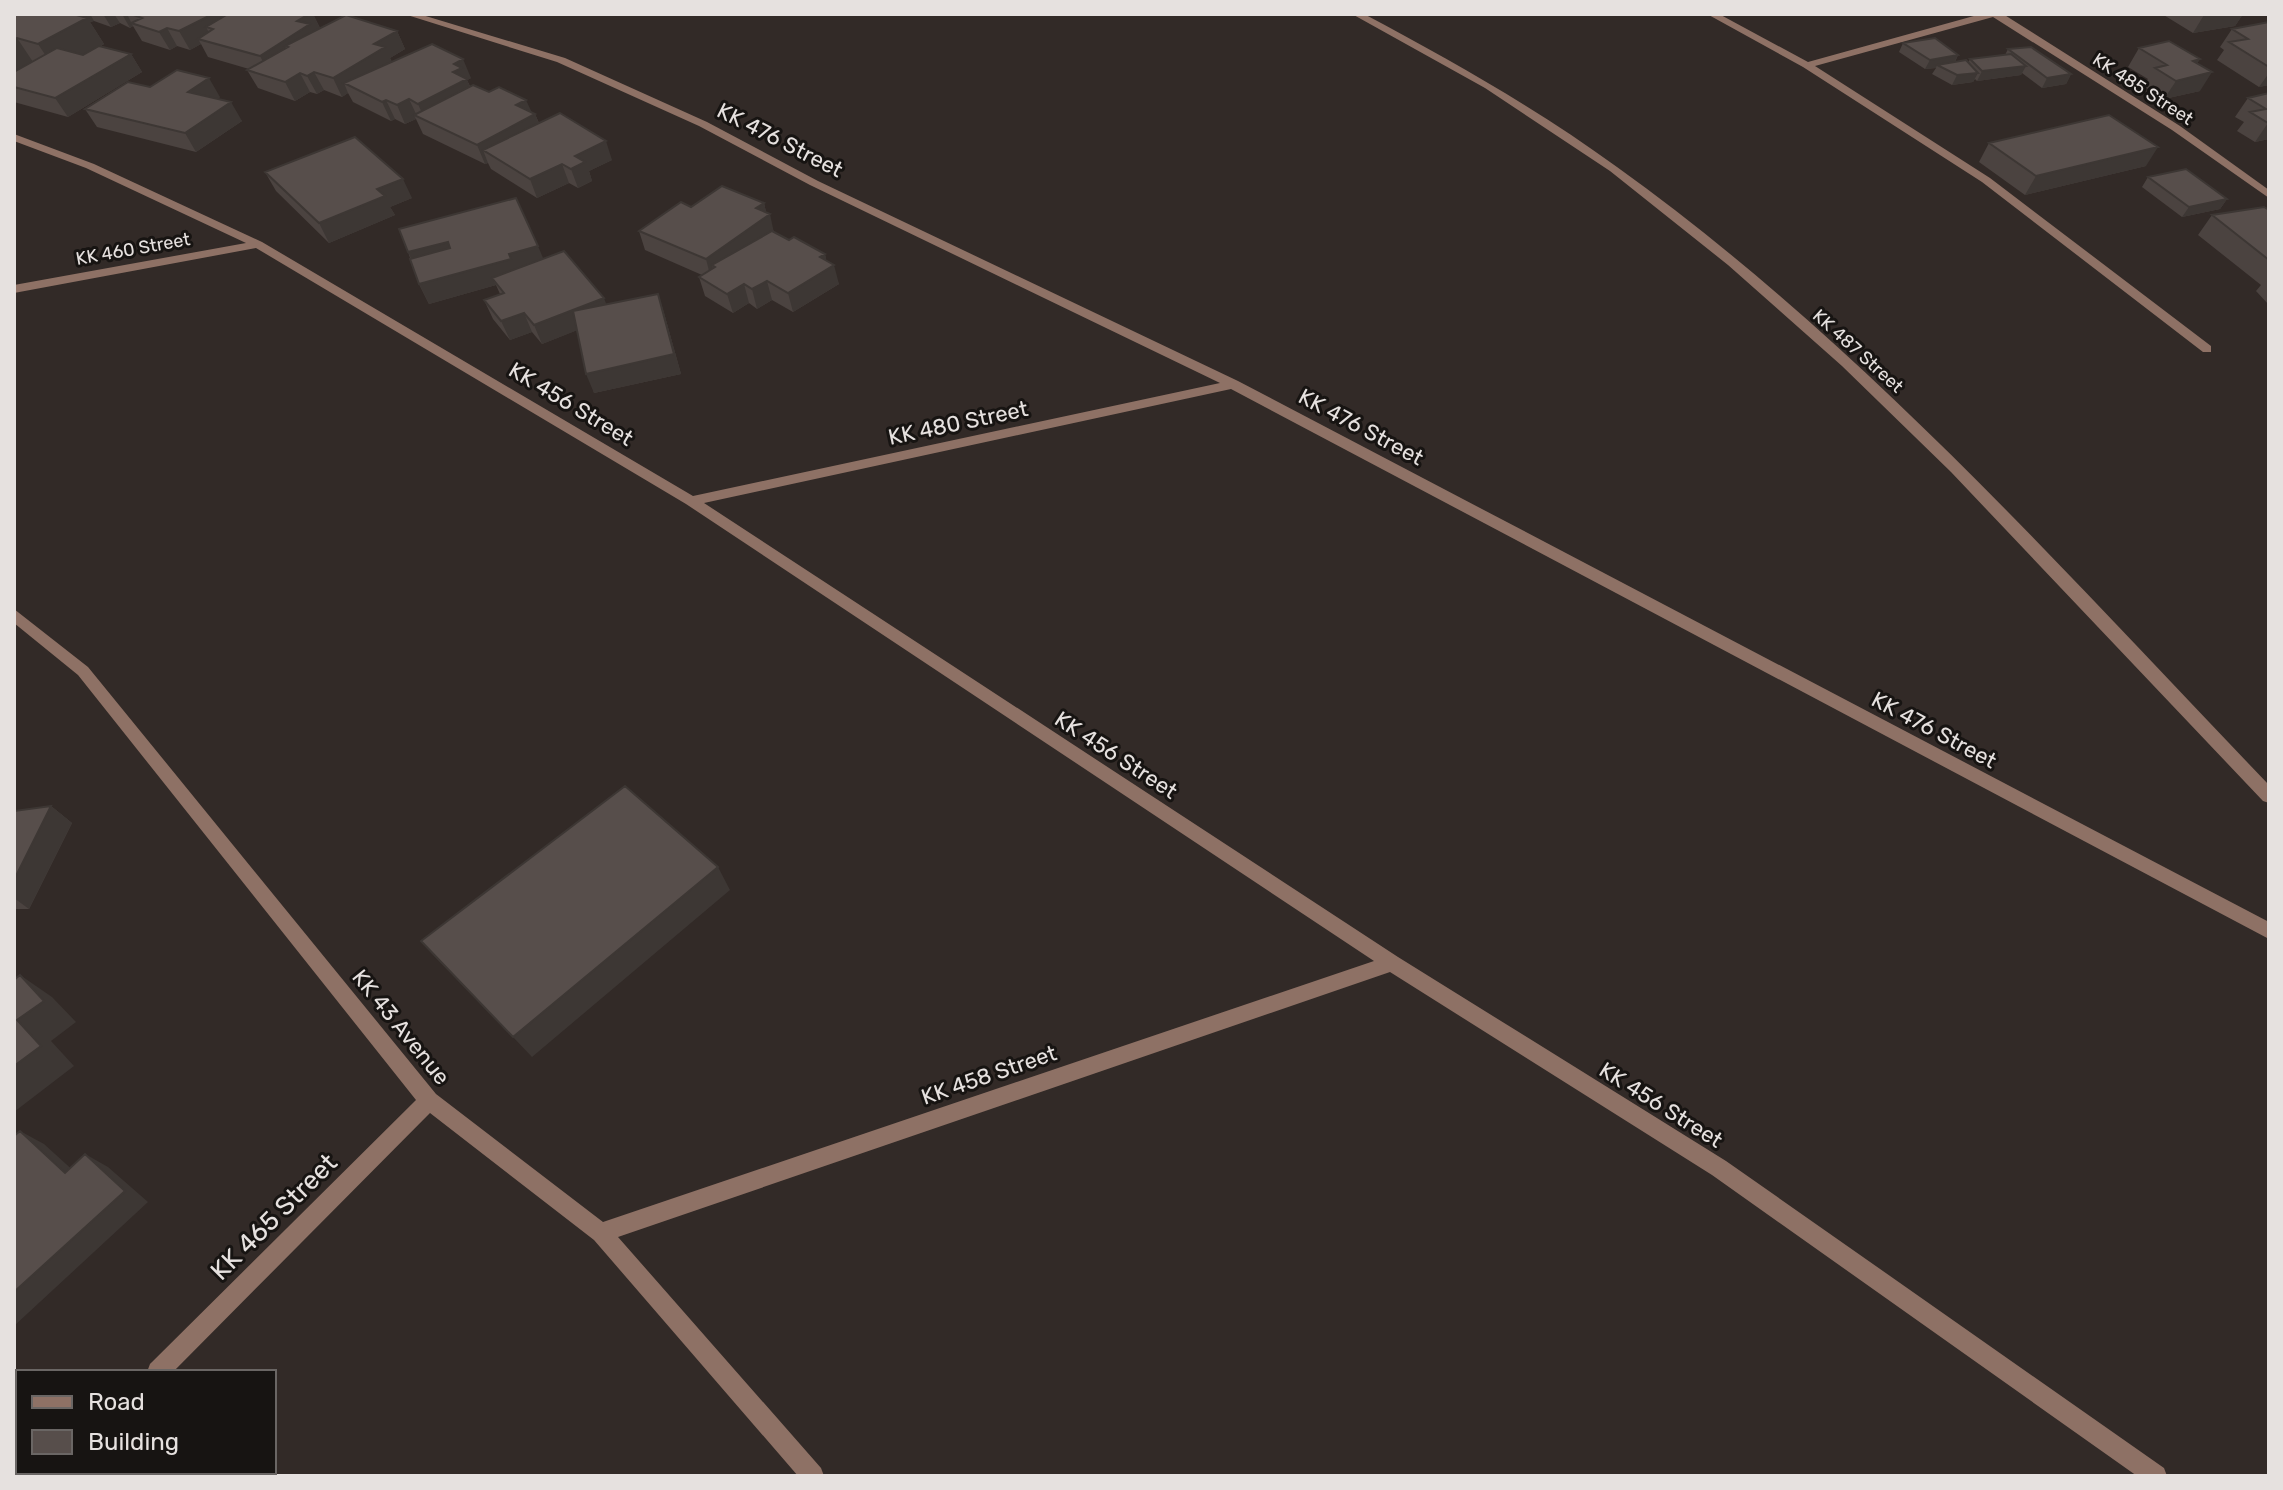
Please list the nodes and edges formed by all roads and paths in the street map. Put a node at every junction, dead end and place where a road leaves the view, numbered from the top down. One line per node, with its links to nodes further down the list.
1 (409, 14): 11 (street, KK 476 Street)
2 (1357, 14): 14 (street, KK 487 Street)
3 (1712, 14): 5 (street)
4 (1994, 14): 5 (street); 7 (street, KK 485 Street)
5 (1807, 65): 10 (street)
6 (14, 137): 8 (street, KK 456 Street)
7 (2269, 195)
8 (258, 244): 9 (street, KK 460 Street); 12 (street, KK 456 Street)
9 (14, 289)
10 (2207, 349)
11 (1233, 384): 12 (street, KK 480 Street); 15 (street, KK 476 Street)
12 (691, 501): 16 (street, KK 456 Street)
13 (14, 615): 17 (street, KK 43 Avenue)
14 (2269, 796)
15 (2269, 931)
16 (1392, 963): 18 (street, KK 458 Street); 21 (street, KK 456 Street)
17 (429, 1101): 18 (street, KK 43 Avenue); 19 (street, KK 465 Street)
18 (601, 1233): 20 (street, KK 43 Avenue)
19 (160, 1370)
20 (813, 1476)
21 (2156, 1476)

